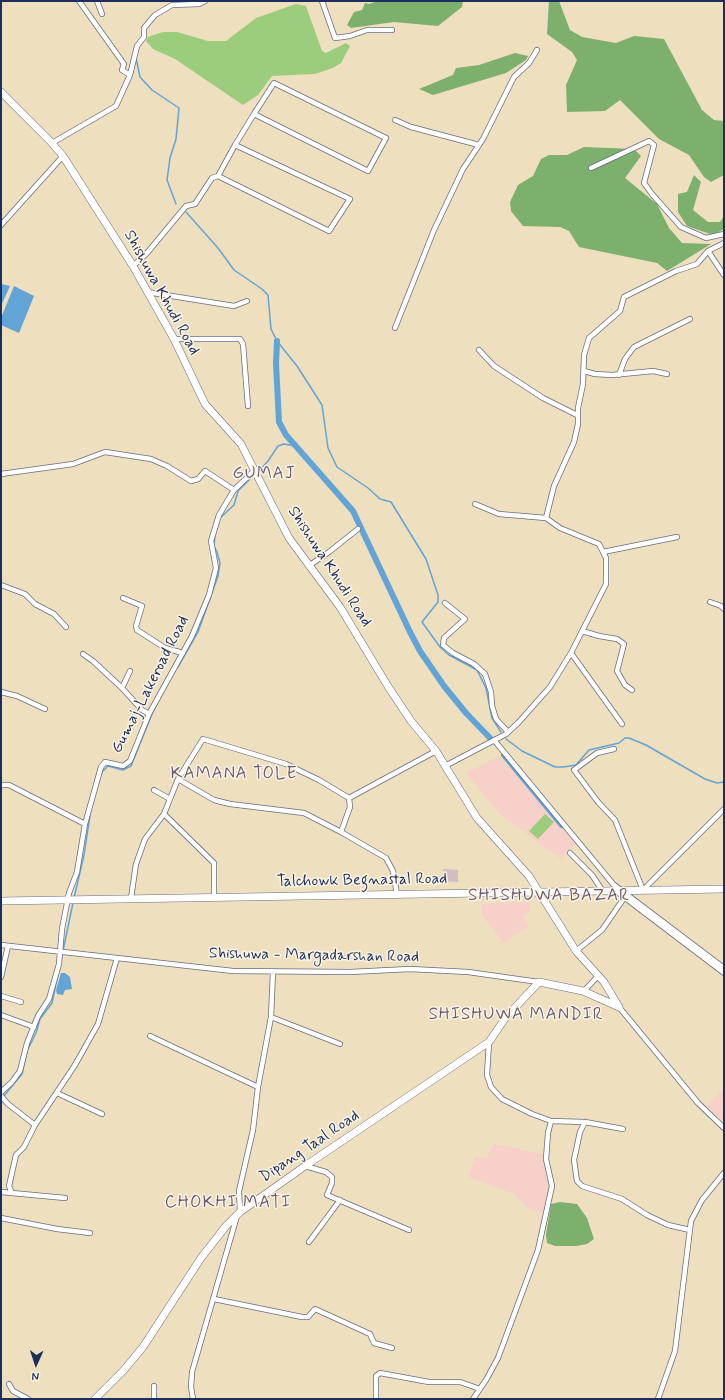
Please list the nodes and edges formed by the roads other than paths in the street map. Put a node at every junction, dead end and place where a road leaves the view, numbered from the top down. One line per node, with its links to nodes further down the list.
1 (79, 1): 8 (street)
2 (97, 1): 5 (street)
3 (206, 1): 8 (street)
4 (322, 1): 6 (street)
5 (102, 14)
6 (392, 30)
7 (537, 50): 14 (street)
8 (130, 75): 12 (street)
9 (1, 92): 12 (main road, Shishuwa Khudi Road)
10 (254, 114): 10 (street); 13 (street)
11 (395, 120): 14 (street)
12 (52, 143): 15 (main road, Shishuwa Khudi Road)
13 (235, 145): 17 (street); 17 (street)
14 (479, 146): 27 (street)
15 (63, 156): 18 (street); 22 (main road, Shishuwa Khudi Road)
16 (591, 168): 19 (street)
17 (218, 176): 22 (street)
18 (1, 225)
19 (724, 234)
20 (724, 243): 21 (street)
21 (708, 251): 23 (street); 30 (street)
22 (133, 266): 24 (main road, Shishuwa Khudi Road)
23 (724, 274)
24 (147, 292): 25 (street); 28 (main road, Shishuwa Khudi Road)
25 (247, 300)
26 (690, 319): 31 (street)
27 (395, 328)
28 (174, 339): 33 (street); 35 (main road, Shishuwa Khudi Road)
29 (479, 350): 34 (street)
30 (584, 371): 31 (street); 34 (street)
31 (619, 374): 32 (street)
32 (667, 374)
33 (248, 406)
34 (577, 415): 39 (street)
35 (255, 470): 37 (street, Gumaj-Lakeroad Road); 43 (main road, Shishuwa Khudi Road)
36 (1, 474): 37 (street)
37 (234, 490): 51 (street, Gumaj-Lakeroad Road)
38 (475, 504): 39 (street)
39 (546, 518): 42 (street)
40 (358, 528): 43 (street)
41 (677, 537): 42 (street)
42 (603, 552): 50 (street)
43 (310, 564): 64 (main road, Shishuwa Khudi Road)
44 (1, 585): 49 (street)
45 (123, 598): 51 (street)
46 (710, 602): 48 (street)
47 (445, 603): 61 (street)
48 (724, 609)
49 (66, 627)
50 (582, 630): 52 (street); 56 (street)
51 (183, 653): 59 (street, Gumaj-Lakeroad Road)
52 (571, 653): 60 (street); 61 (street)
53 (83, 654): 55 (street)
54 (130, 671): 55 (street)
55 (122, 688): 59 (street)
56 (632, 690)
57 (1, 692): 58 (street)
58 (45, 709)
59 (149, 714): 73 (street, Gumaj-Lakeroad Road)
60 (622, 724)
61 (508, 732): 62 (street)
62 (494, 740): 65 (street); 78 (street)
63 (614, 749): 79 (street)
64 (436, 751): 65 (main road, Shishuwa Khudi Road); 69 (street)
65 (445, 766): 80 (main road, Shishuwa Khudi Road)
66 (178, 779): 69 (street); 70 (street); 74 (street)
67 (1, 785): 73 (street)
68 (154, 790): 70 (street)
69 (349, 798): 74 (street)
70 (170, 799): 72 (street)
71 (724, 809): 79 (street)
72 (164, 814): 82 (street); 83 (street)
73 (84, 824): 85 (street, Gumaj-Lakeroad Road)
74 (342, 832): 81 (street)
75 (570, 853): 77 (street)
76 (724, 889): 79 (main road, Talchowk Begnastal Road)
77 (602, 890): 78 (main road, Talchowk Begnastal Road); 80 (main road, Talchowk Begnastal Road)
78 (617, 890): 79 (main road, Talchowk Begnastal Road); 84 (street); 92 (street)
79 (643, 890)
80 (539, 892): 81 (main road, Talchowk Begnastal Road); 90 (main road, Shishuwa Khudi Road)
81 (397, 894): 82 (main road, Talchowk Begnastal Road)
82 (214, 897): 83 (main road, Talchowk Begnastal Road)
83 (131, 898): 85 (main road, Talchowk Begnastal Road)
84 (624, 898): 90 (street); 94 (street)
85 (68, 900): 86 (main road, Talchowk Begnastal Road); 89 (street, Gumaj-Lakeroad Road)
86 (1, 902)
87 (1, 945): 88 (street, Shishuwa - Margadarshan Road)
88 (8, 946): 89 (street, Shishuwa - Margadarshan Road); 96 (street)
89 (63, 951): 91 (street, Shishuwa - Margadarshan Road); 104 (street, Gumaj-Lakeroad Road)
90 (576, 951): 95 (main road, Shishuwa Khudi Road)
91 (116, 958): 93 (street, Shishuwa - Margadarshan Road); 110 (street)
92 (724, 968)
93 (273, 972): 97 (street, Shishuwa - Margadarshan Road); 103 (street)
94 (724, 973)
95 (598, 976): 98 (street); 101 (main road, Shishuwa Khudi Road)
96 (1, 977)
97 (539, 982): 98 (main road); 106 (main road, Dipang Taal Road)
98 (584, 991): 101 (main road)
99 (1, 996): 100 (street)
100 (21, 1002)
101 (619, 1007): 116 (street)
102 (1, 1015): 104 (street)
103 (271, 1017): 107 (street); 108 (street)
104 (34, 1028): 109 (street, Gumaj-Lakeroad Road)
105 (150, 1036): 108 (street)
106 (489, 1042): 113 (street); 118 (main road, Dipang Taal Road)
107 (340, 1044)
108 (258, 1087): 124 (street)
109 (1, 1092)
110 (57, 1093): 112 (street); 115 (street)
111 (2, 1098): 115 (street)
112 (102, 1114)
113 (551, 1121): 114 (street); 134 (street)
114 (585, 1122): 117 (street); 127 (street)
115 (35, 1125): 120 (street)
116 (724, 1128)
117 (623, 1129)
118 (305, 1166): 123 (street); 124 (main road, Dipang Taal Road)
119 (724, 1173): 127 (street)
120 (11, 1191): 121 (street); 122 (street)
121 (1, 1192)
122 (65, 1198)
123 (340, 1200): 126 (street); 129 (street)
124 (238, 1214): 130 (street); 136 (main road, Dipang Taal Road)
125 (1, 1218): 128 (street)
126 (409, 1230)
127 (690, 1230): 141 (street)
128 (90, 1233)
129 (309, 1242)
130 (214, 1299): 131 (street); 138 (street)
131 (392, 1348)
132 (9, 1384): 135 (street)
133 (154, 1386): 137 (street)
134 (480, 1389): 139 (street); 140 (street)
135 (28, 1399)
136 (95, 1399)
137 (154, 1399)
138 (192, 1399)
139 (376, 1399)
140 (473, 1399)
141 (658, 1399)

